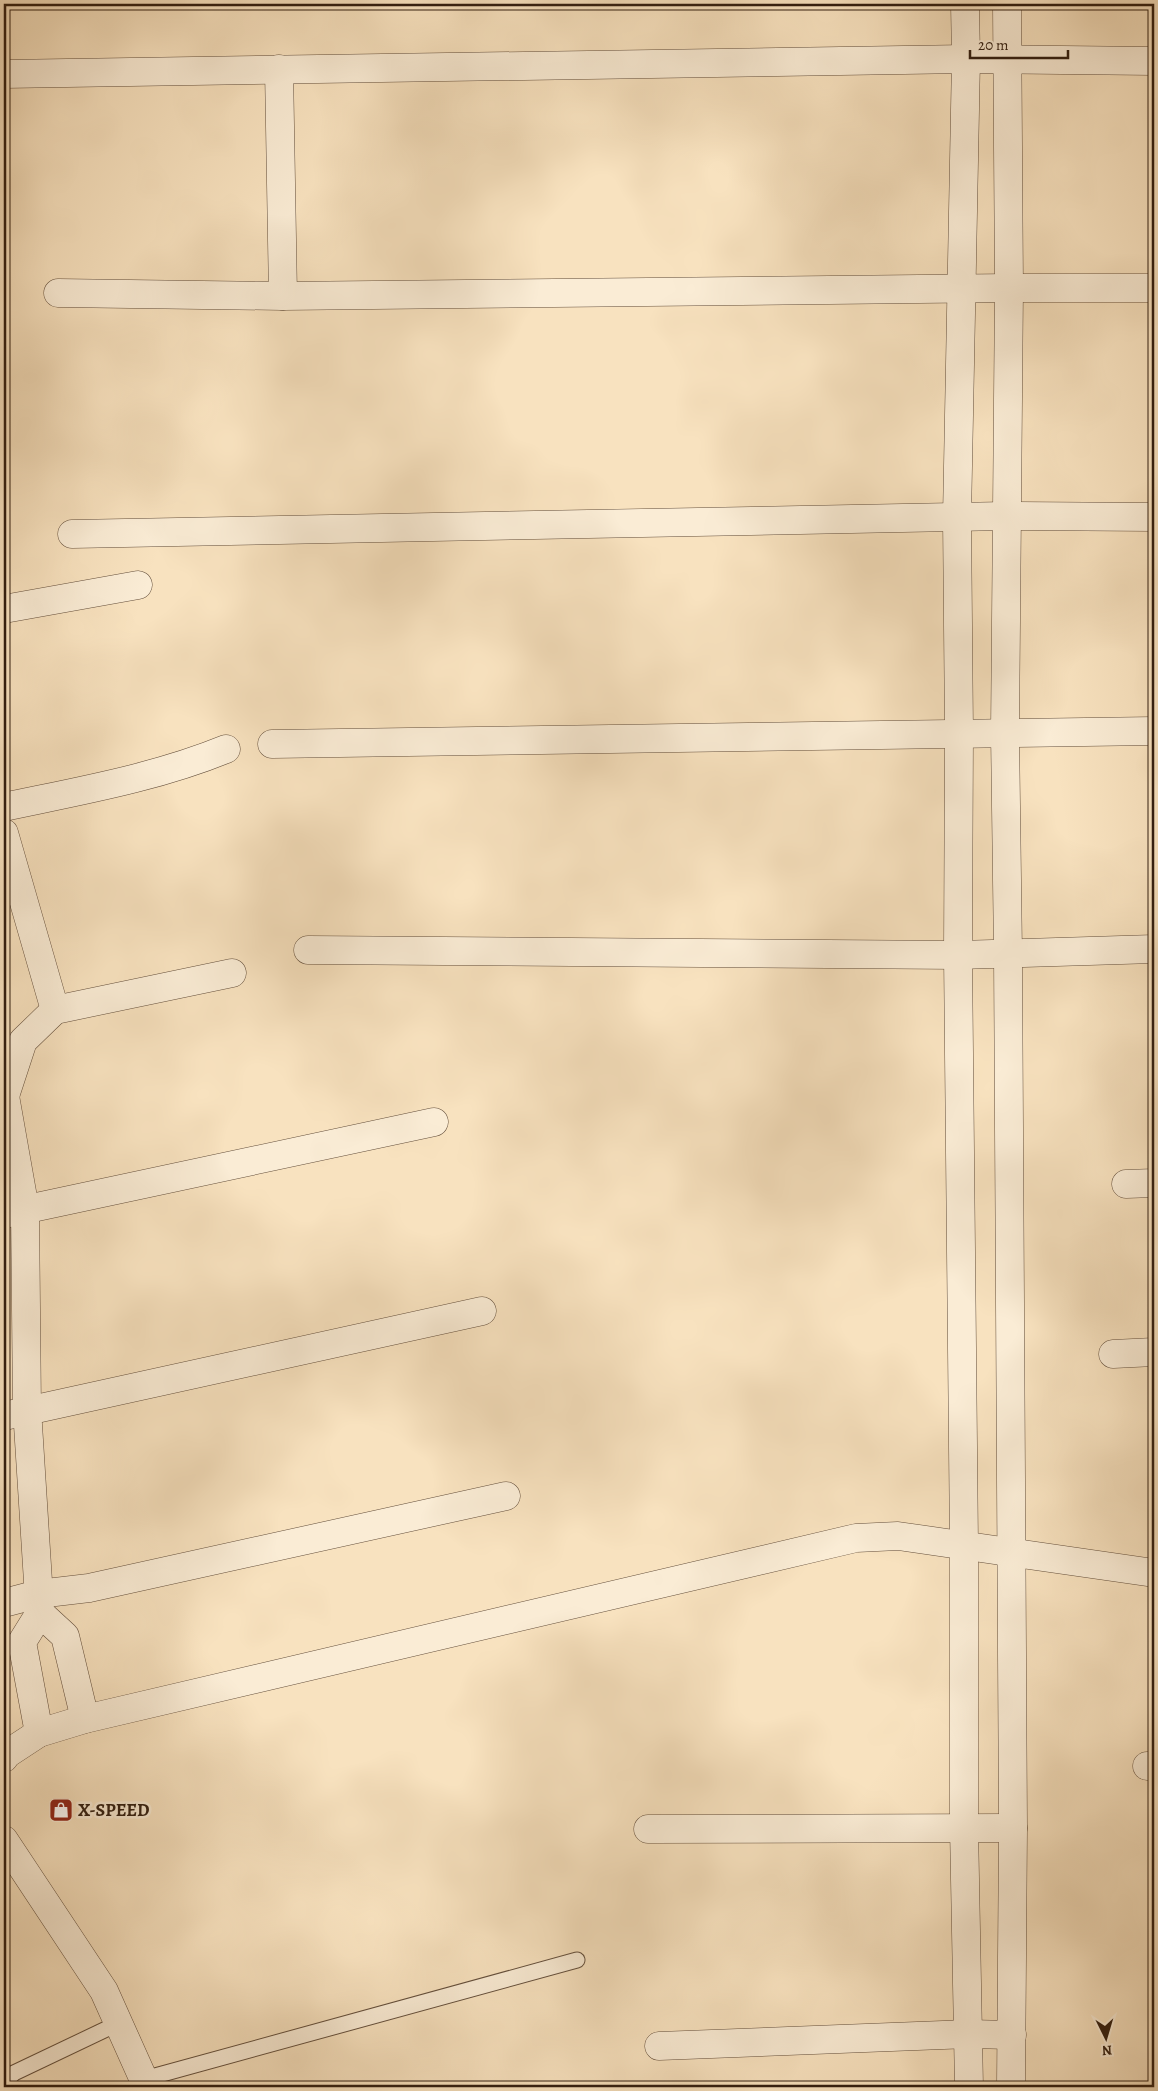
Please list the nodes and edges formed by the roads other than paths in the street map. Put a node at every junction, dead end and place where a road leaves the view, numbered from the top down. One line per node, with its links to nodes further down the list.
1 (964, 4): 3 (street)
2 (1008, 4): 4 (street)
3 (966, 58): 4 (street); 6 (street); 10 (street)
4 (1008, 59): 5 (street); 8 (street)
5 (1154, 61)
6 (279, 69): 7 (street); 12 (street)
7 (4, 74)
8 (1009, 288): 9 (street); 10 (street); 13 (street)
9 (1154, 288)
10 (962, 289): 12 (street); 14 (street)
11 (58, 293): 12 (street)
12 (283, 296)
13 (1005, 516): 14 (street); 15 (street); 21 (street)
14 (957, 517): 16 (street); 20 (street)
15 (1154, 518)
16 (72, 534)
17 (138, 586): 18 (street)
18 (4, 609)
19 (1154, 731): 21 (street)
20 (959, 733): 21 (street); 22 (street); 29 (street)
21 (1005, 733): 28 (street)
22 (272, 744)
23 (226, 749): 24 (street)
24 (4, 807)
25 (4, 833): 31 (street)
26 (1154, 949): 28 (street)
27 (308, 950): 29 (street)
28 (1008, 953): 29 (street); 43 (street)
29 (958, 955): 42 (street)
30 (232, 973): 31 (street)
31 (56, 1010): 32 (street)
32 (5, 1096): 36 (street)
33 (434, 1122): 36 (street)
34 (1154, 1183): 35 (street)
35 (1126, 1184)
36 (14, 1211): 40 (street)
37 (482, 1311): 40 (street)
38 (1154, 1352): 39 (street)
39 (1113, 1354)
40 (15, 1413): 46 (street)
41 (506, 1496): 46 (street)
42 (964, 1545): 43 (street); 47 (street); 50 (street)
43 (1010, 1554): 44 (street); 51 (street)
44 (1154, 1573)
45 (4, 1603): 46 (street)
46 (39, 1603): 47 (street); 48 (street)
47 (85, 1719): 48 (street)
48 (39, 1733): 49 (street)
49 (4, 1758)
50 (964, 1827): 51 (street); 52 (street); 56 (street)
51 (1013, 1828): 57 (street)
52 (648, 1829)
53 (8, 1856): 55 (street)
54 (577, 1960): 60 (lane)
55 (119, 2023): 59 (lane); 60 (street)
56 (969, 2034): 57 (street); 58 (street); 61 (street)
57 (1012, 2035): 62 (street)
58 (659, 2046)
59 (4, 2083)
60 (146, 2083)
61 (969, 2087)
62 (1011, 2087)

